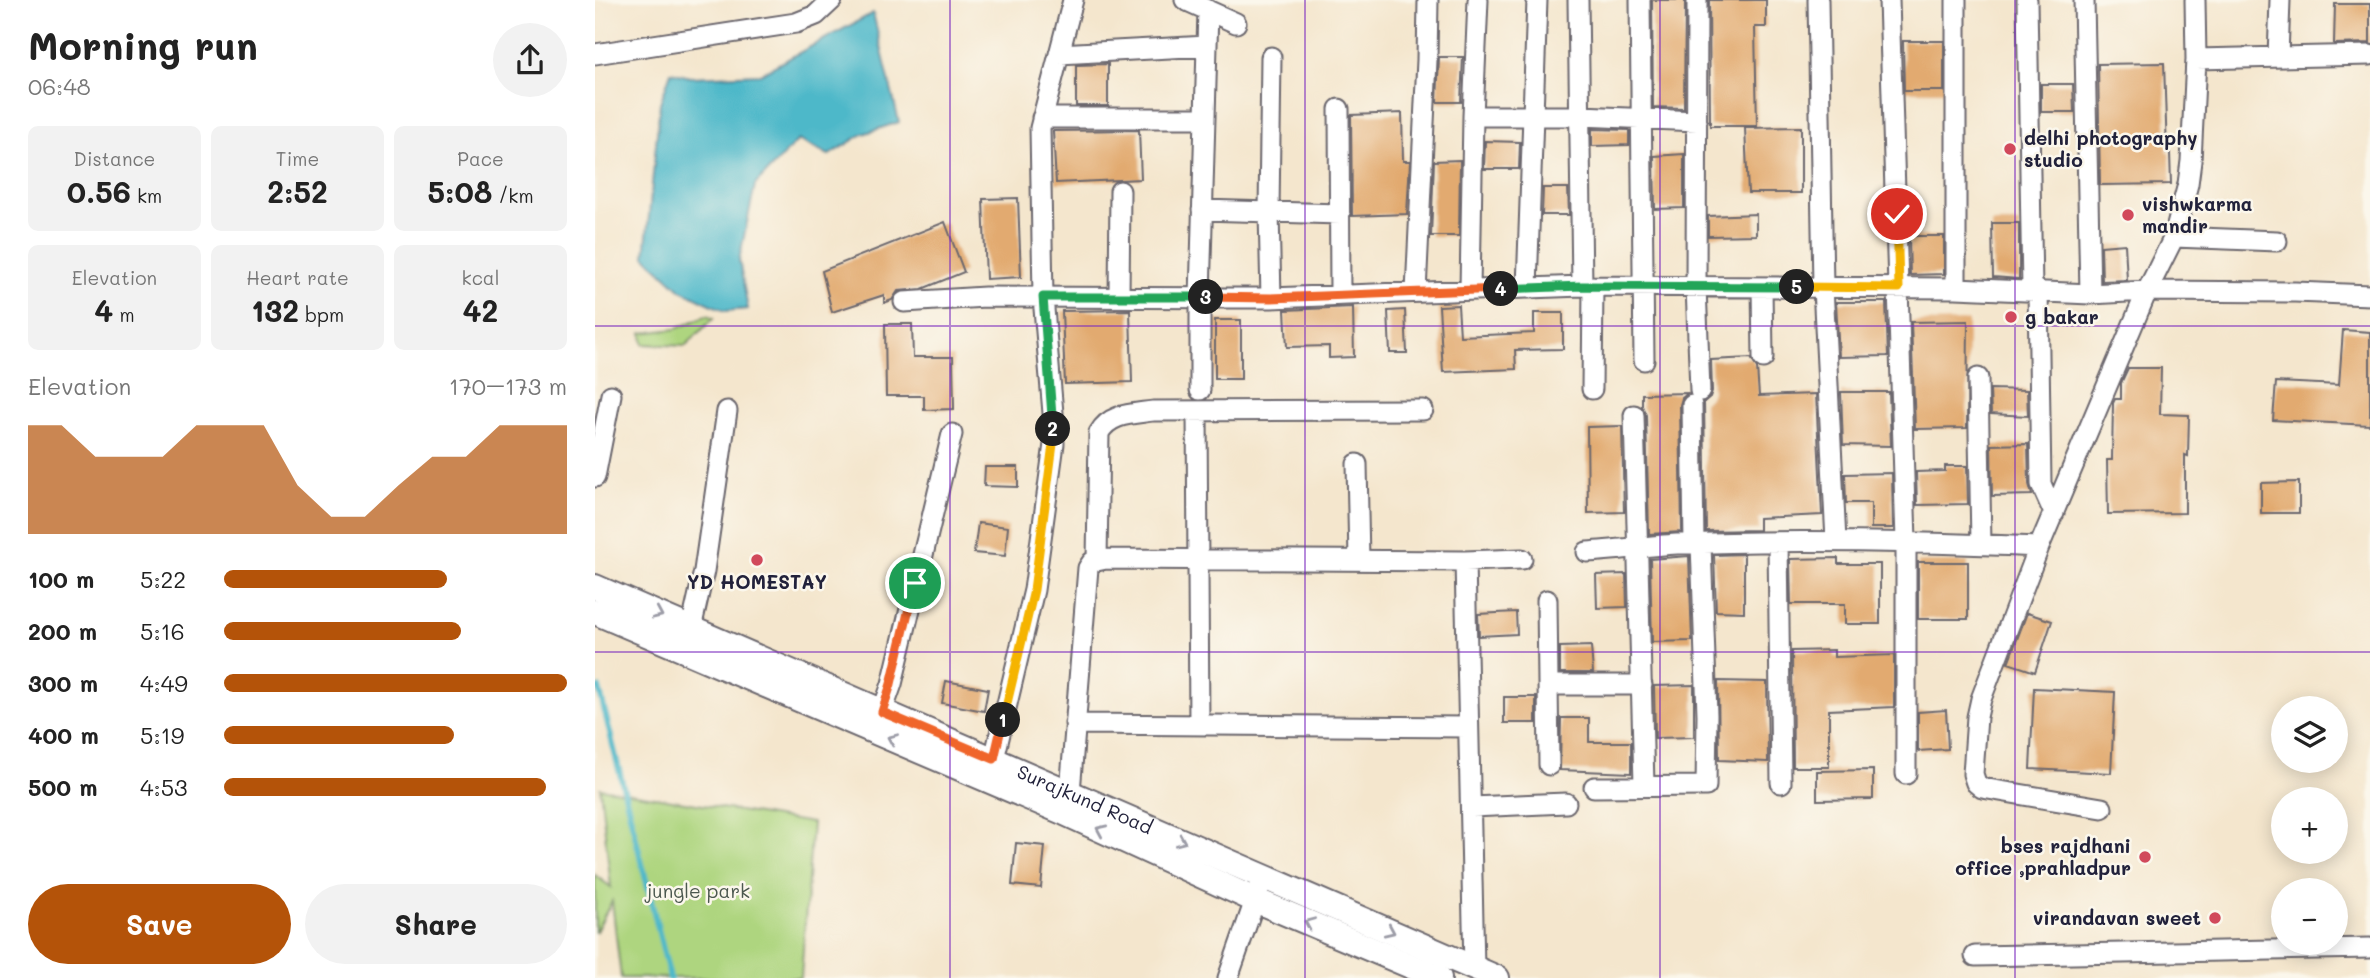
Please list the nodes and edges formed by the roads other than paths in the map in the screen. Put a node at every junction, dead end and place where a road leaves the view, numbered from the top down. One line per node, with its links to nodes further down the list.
1 (832, 0): 20 (street)
2 (1073, 0): 21 (street)
3 (1185, 0): 17 (street)
4 (1428, 0): 51 (street)
5 (1478, 0): 28 (street)
6 (1537, 0): 27 (street)
7 (1578, 0): 29 (street)
8 (1640, 0): 32 (street)
9 (1697, 0): 33 (street)
10 (1818, 0): 44 (street)
11 (1889, 0): 46 (street)
12 (1956, 0): 47 (street)
13 (2027, 0): 49 (street)
14 (2084, 0): 52 (street)
15 (2195, 0): 25 (street)
16 (2280, 0): 24 (street)
17 (1208, 10): 18 (street); 19 (street)
18 (1236, 23)
19 (1207, 46): 21 (street); 31 (street)
20 (595, 54)
21 (1059, 54): 30 (street)
22 (2370, 55): 24 (street)
23 (1271, 57): 36 (street)
24 (2278, 57): 25 (street)
25 (2196, 59): 38 (street)
26 (1339, 109): 37 (street)
27 (1531, 115): 28 (street); 29 (street); 45 (street)
28 (1473, 116): 48 (street)
29 (1581, 116): 32 (street); 40 (street)
30 (1042, 118): 31 (street); 55 (street)
31 (1205, 118): 35 (street)
32 (1641, 118): 33 (street); 41 (street)
33 (1697, 121): 42 (street)
34 (1121, 191): 56 (street)
35 (1202, 210): 36 (street); 57 (street)
36 (1269, 212): 37 (street); 58 (street)
37 (1340, 214): 53 (street)
38 (2174, 237): 39 (street); 50 (street)
39 (2277, 241)
40 (1588, 286): 41 (street); 45 (street); 63 (street)
41 (1643, 286): 42 (street); 61 (street)
42 (1696, 286): 43 (street); 77 (street)
43 (1762, 287): 44 (street); 60 (street)
44 (1823, 287): 46 (street); 74 (street)
45 (1527, 288): 48 (street)
46 (1899, 288): 47 (street); 75 (street)
47 (1956, 288): 49 (street)
48 (1470, 290): 51 (street)
49 (2035, 290): 52 (street); 73 (street)
50 (2147, 291): 52 (street); 54 (street); 73 (street)
51 (1416, 292): 53 (street)
52 (2090, 294)
53 (1341, 295): 58 (street)
54 (2370, 295)
55 (1043, 297): 56 (street); 59 (street); 97 (street)
56 (1119, 297): 57 (street)
57 (1200, 297): 58 (street); 64 (street)
58 (1271, 298)
59 (904, 302)
60 (1763, 358)
61 (1644, 360)
62 (1978, 378): 78 (street)
63 (1592, 389)
64 (1200, 390)
65 (611, 395): 72 (street)
66 (1423, 410): 68 (street)
67 (727, 411): 90 (street)
68 (1197, 412): 83 (street); 84 (street)
69 (1634, 415): 80 (street)
70 (952, 435): 93 (street)
71 (1357, 464): 85 (street)
72 (595, 477)
73 (2054, 513): 79 (street)
74 (1836, 541): 75 (street); 76 (street)
75 (1906, 541): 78 (street); 99 (street)
76 (1778, 542): 77 (street); 100 (street)
77 (1698, 544): 80 (street); 101 (street)
78 (1981, 544): 79 (street)
79 (2039, 547): 106 (street)
80 (1638, 548): 81 (street); 92 (street)
81 (1587, 552)
82 (1522, 559): 86 (street)
83 (1097, 560): 84 (street); 94 (street)
84 (1197, 560): 85 (street); 95 (street)
85 (1359, 560): 86 (street)
86 (1465, 561): 96 (street)
87 (595, 587): 90 (main road, Surajkund Road, one-way to 90)
88 (1547, 600): 91 (street)
89 (595, 612): 108 (main road, Surajkund Road, one-way to 89)
90 (691, 629): 93 (main road, Surajkund Road)
91 (1548, 685): 92 (street); 98 (street)
92 (1641, 685): 101 (street)
93 (882, 712): 97 (main road, Surajkund Road)
94 (1075, 724): 95 (street); 103 (street)
95 (1199, 725): 96 (street)
96 (1468, 727): 105 (street)
97 (994, 759): 103 (main road, Surajkund Road)
98 (1549, 765)
99 (1906, 774)
100 (1781, 783)
101 (1644, 785): 102 (street)
102 (1594, 787)
103 (1070, 792): 107 (main road, Surajkund Road, one-way to 107)
104 (1566, 803): 105 (street)
105 (1472, 807): 111 (street)
106 (2102, 808)
107 (1263, 876): 108 (street); 111 (main road, Surajkund Road, one-way to 111)
108 (1255, 900): 112 (street); 113 (main road, Surajkund Road, one-way to 108)
109 (2370, 948): 110 (street)
110 (1975, 956)
111 (1474, 968): 114 (main road, Surajkund Road)
112 (1228, 978)
113 (1439, 978)
114 (1497, 978)

